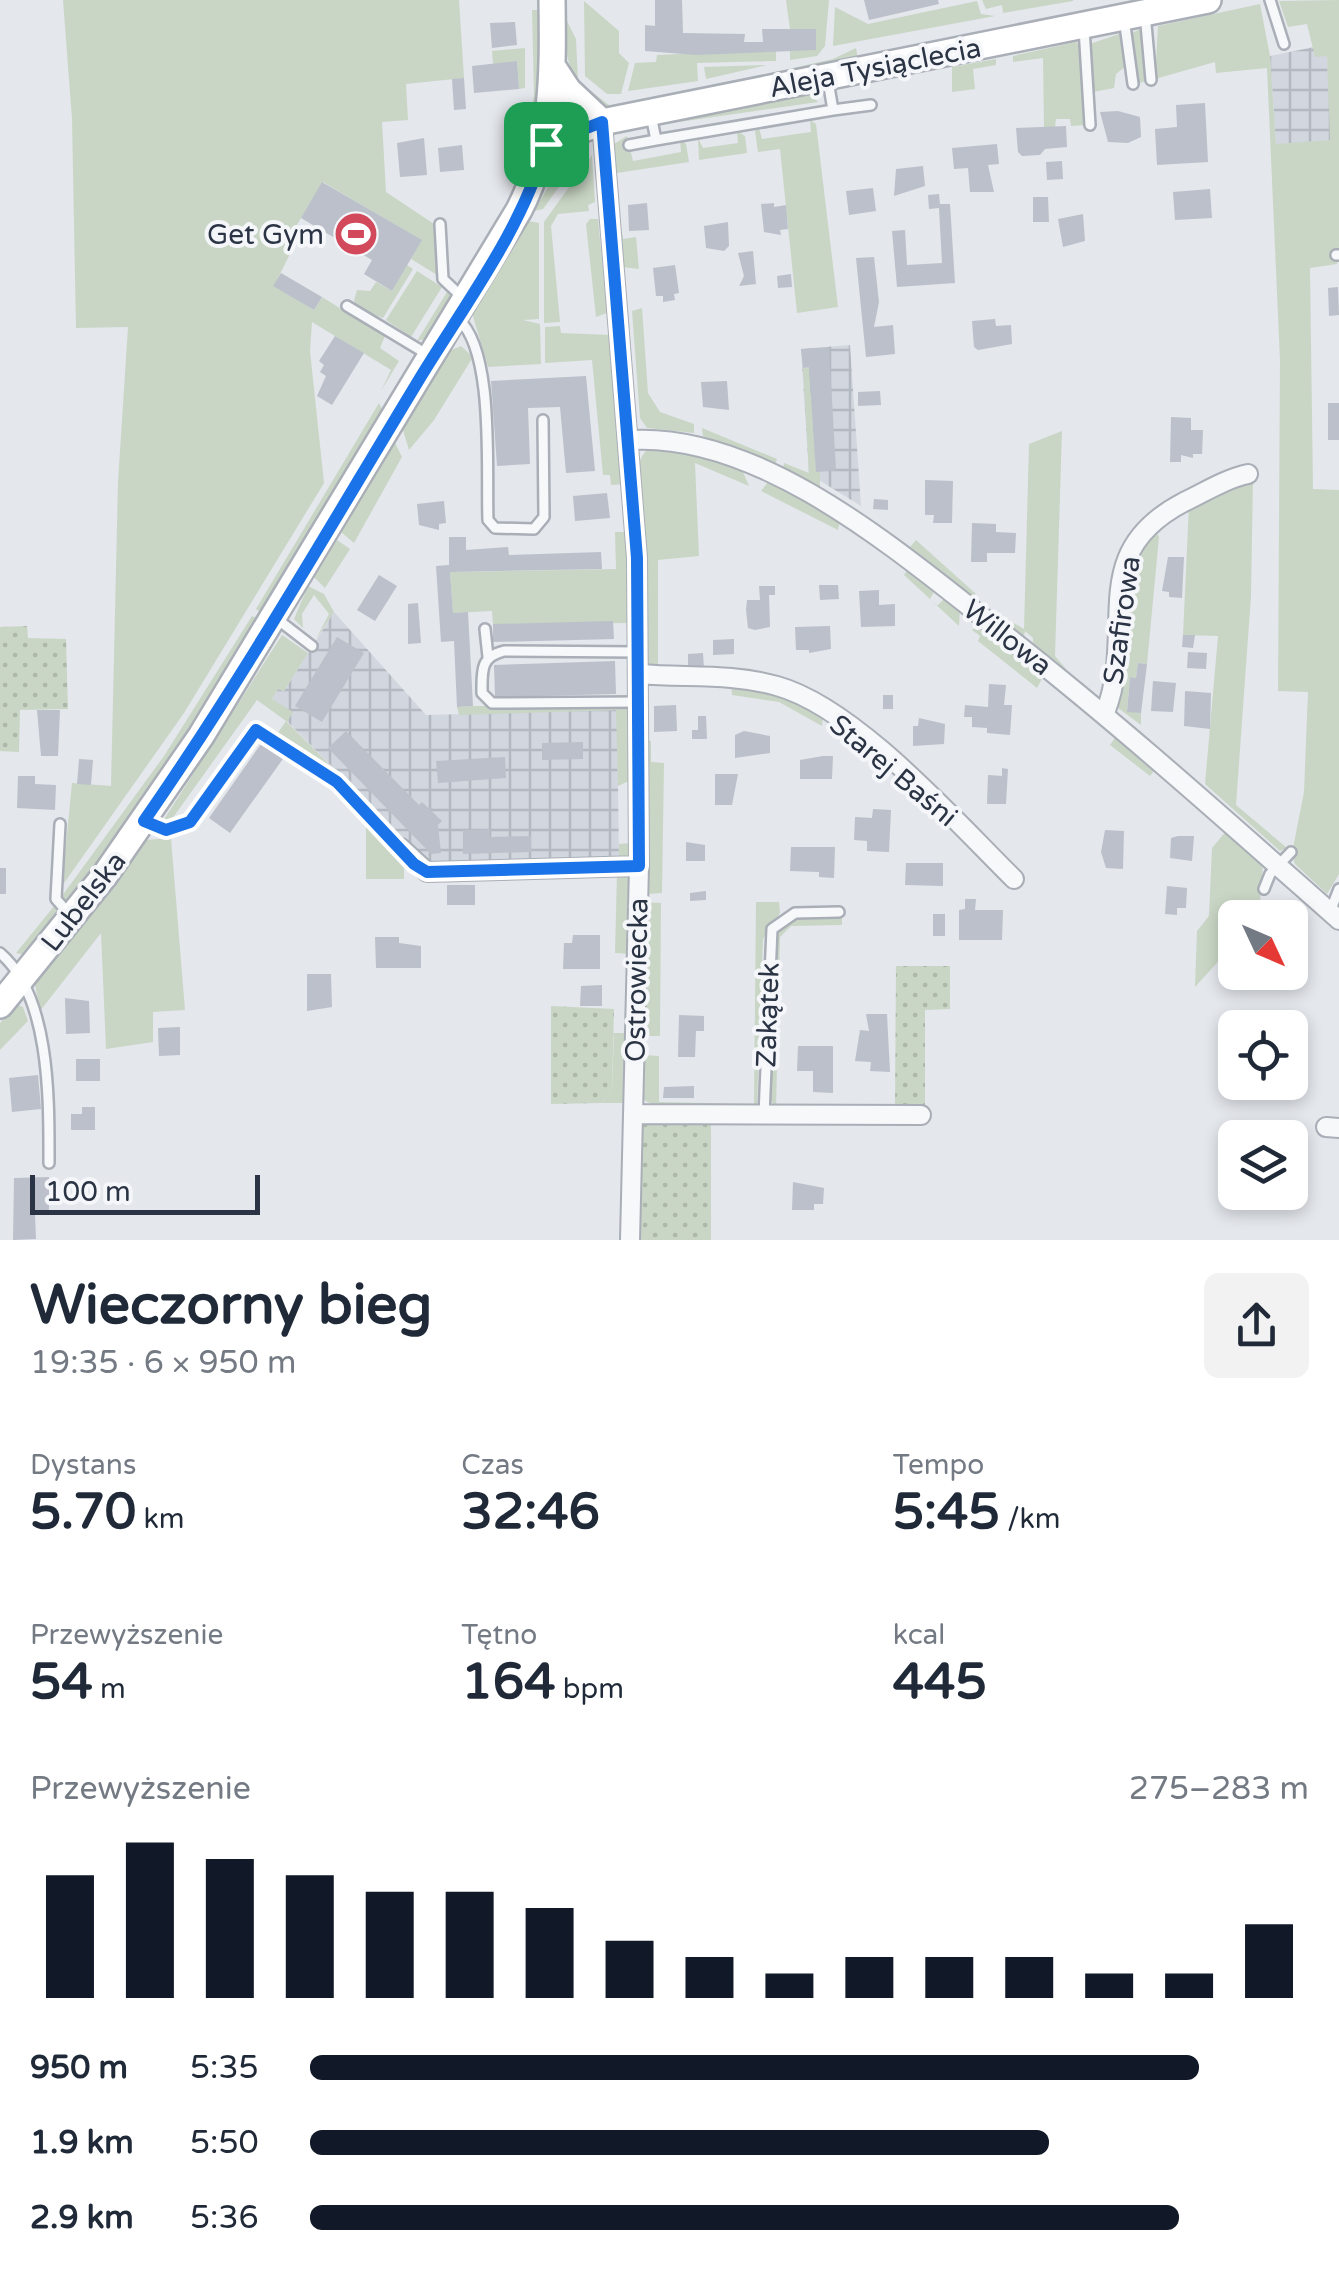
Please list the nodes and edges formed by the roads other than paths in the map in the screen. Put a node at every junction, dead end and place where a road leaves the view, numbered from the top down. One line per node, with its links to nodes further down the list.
1 (552, 0): 7 (street, Lubelska)
2 (1208, 0): 4 (street, Aleja Tysiąclecia)
3 (1270, 0): 6 (lane)
4 (1134, 14): 5 (street, Aleja Tysiąclecia); 9 (lane); 10 (lane)
5 (1084, 25): 8 (street, Aleja Tysiąclecia); 15 (lane)
6 (1284, 44)
7 (553, 67): 14 (street); 17 (street, Lubelska)
8 (827, 76): 12 (lane); 13 (street, Aleja Tysiąclecia)
9 (1152, 80)
10 (1133, 84)
11 (870, 105): 12 (lane)
12 (833, 110): 16 (lane)
13 (651, 112): 14 (street, Aleja Tysiąclecia); 16 (lane)
14 (602, 122): 17 (street, Aleja Tysiąclecia); 24 (street, Ostrowiecka)
15 (1090, 125)
16 (656, 140): 18 (lane)
17 (546, 144): 21 (street, Lubelska)
18 (629, 144)
19 (440, 224): 21 (lane)
20 (347, 306): 22 (lane)
21 (461, 309): 22 (street, Lubelska); 23 (lane)
22 (432, 357): 26 (street, Lubelska)
23 (543, 420)
24 (630, 440): 29 (street, Ostrowiecka); 33 (street, Willowa)
25 (1248, 474): 33 (street, Szafirowa)
26 (275, 618): 28 (lane); 34 (street, Lubelska)
27 (485, 629): 30 (lane)
28 (312, 646)
29 (639, 652): 30 (lane); 31 (street, Ostrowiecka)
30 (488, 657): 32 (lane)
31 (640, 674): 32 (street, Ostrowiecka); 40 (street, Starej Baśni)
32 (640, 702): 38 (street, Ostrowiecka)
33 (1105, 713): 39 (street, Willowa)
34 (144, 821): 36 (lane); 45 (street, Lubelska)
35 (60, 824): 45 (lane)
36 (401, 848): 38 (street)
37 (1291, 852): 39 (lane)
38 (639, 866): 49 (street, Ostrowiecka)
39 (1278, 866): 41 (lane); 44 (street, Willowa)
40 (1014, 880)
41 (1264, 889)
42 (1339, 889): 44 (lane)
43 (839, 912): 50 (lane, Zakątek)
44 (1335, 916)
45 (72, 917): 47 (street, Lubelska)
46 (0, 952): 47 (lane)
47 (22, 979): 48 (street, Lubelska); 52 (lane)
48 (0, 1005)
49 (633, 1114): 50 (street); 53 (street, Ostrowiecka)
50 (764, 1115): 51 (street)
51 (921, 1115)
52 (49, 1163)
53 (630, 1240)

